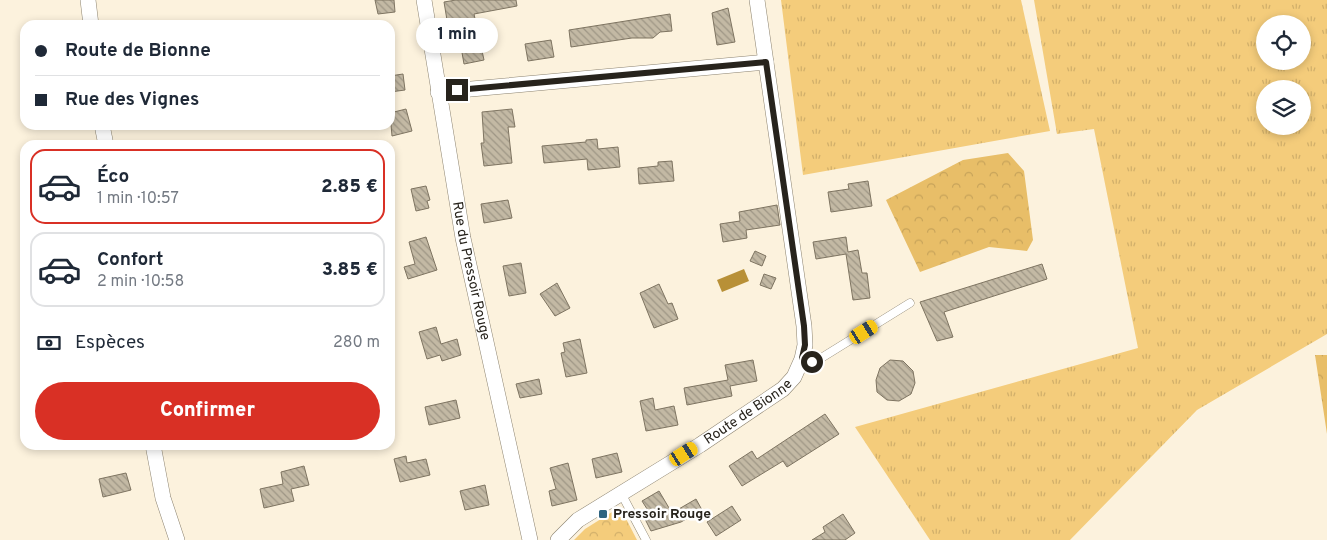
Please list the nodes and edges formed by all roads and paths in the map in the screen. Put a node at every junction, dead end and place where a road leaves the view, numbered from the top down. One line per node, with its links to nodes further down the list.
1 (88, 0): 4 (street)
2 (424, 0): 6 (street, Rue du Pressoir Rouge)
3 (757, 0): 5 (street, Route de Bionne)
4 (90, 20)
5 (766, 62): 6 (street); 8 (street, Route de Bionne)
6 (438, 92): 12 (street, Rue du Pressoir Rouge)
7 (910, 302): 8 (lane)
8 (802, 358): 10 (street, Route de Bionne)
9 (154, 450): 11 (street)
10 (621, 493): 13 (street, Route de Bionne); 14 (lane)
11 (177, 540)
12 (530, 540)
13 (558, 540)
14 (646, 540)

